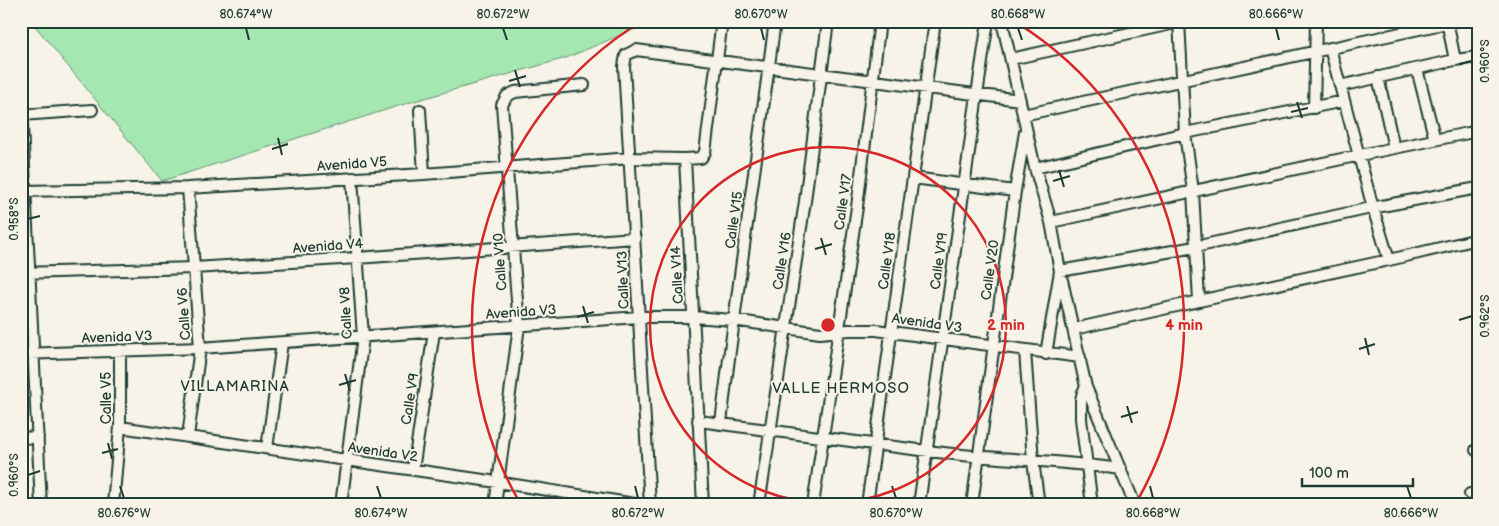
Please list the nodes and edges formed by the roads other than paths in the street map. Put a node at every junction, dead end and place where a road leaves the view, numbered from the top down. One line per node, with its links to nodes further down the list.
1 (722, 21): 16 (street)
2 (775, 21): 17 (street, Calle V15)
3 (828, 21): 19 (street, Calle V16)
4 (880, 21): 22 (street, Calle V17)
5 (935, 21): 25 (street, Calle V18)
6 (988, 21): 26 (street, Calle V19)
7 (1002, 21): 14 (street)
8 (1316, 21): 12 (street)
9 (1182, 22): 14 (street); 21 (street)
10 (1450, 22): 11 (street); 15 (street)
11 (1330, 48): 12 (street); 24 (street)
12 (1315, 51): 21 (street); 30 (street)
13 (1478, 57): 15 (street)
14 (1011, 60): 27 (street)
15 (1455, 60): 18 (street)
16 (716, 61): 17 (street); 42 (street, Calle V13); 43 (street)
17 (769, 68): 19 (street); 69 (street, Calle V15)
18 (1417, 69): 20 (street); 38 (street)
19 (821, 74): 22 (street); 71 (street, Calle V16)
20 (1378, 77): 24 (street); 40 (street)
21 (1183, 80): 34 (street); 37 (street)
22 (873, 81): 25 (street); 73 (street, Calle V17)
23 (584, 86): 44 (street, Calle V10)
24 (1340, 86): 28 (street)
25 (925, 88): 26 (street); 48 (street, Calle V18)
26 (976, 95): 27 (street); 49 (street, Calle V19)
27 (1020, 100): 34 (street)
28 (1344, 101): 30 (street); 41 (street)
29 (21, 106): 33 (street)
30 (1314, 108): 37 (street)
31 (92, 110): 33 (street)
32 (420, 110): 46 (street)
33 (21, 115): 52 (street)
34 (1023, 115): 35 (street)
35 (1026, 128): 45 (street); 53 (street, Calle V20)
36 (1476, 131): 38 (street); 39 (street)
37 (1185, 133): 45 (street); 54 (street)
38 (1435, 140): 40 (street)
39 (1478, 146)
40 (1394, 148): 41 (street)
41 (1358, 155): 54 (street); 55 (street)
42 (630, 158): 43 (street, Avenida V5); 44 (street, Avenida V5); 57 (street, Calle V13)
43 (685, 158): 67 (street, Calle V14)
44 (506, 167): 46 (street, Avenida V5); 59 (street, Calle V10)
45 (1035, 168): 56 (street)
46 (424, 174): 47 (street, Avenida V5)
47 (352, 178): 50 (street, Avenida V5); 61 (street, Calle V8)
48 (913, 178): 49 (street); 75 (street, Calle V18)
49 (964, 185): 53 (street); 77 (street, Calle V19)
50 (188, 188): 52 (street, Avenida V5); 63 (street, Calle V6)
51 (1478, 188): 55 (street)
52 (23, 191): 65 (street)
53 (1015, 191): 79 (street, Calle V20)
54 (1193, 191): 56 (street); 60 (street)
55 (1373, 208): 60 (street); 62 (street)
56 (1051, 222): 64 (street)
57 (635, 238): 59 (street, Avenida V4); 68 (street, Calle V13)
58 (1478, 239): 62 (street)
59 (512, 246): 61 (street, Avenida V4); 70 (street, Calle V10)
60 (1195, 247): 64 (street); 66 (street)
61 (357, 258): 63 (street, Avenida V4); 76 (street, Calle V8)
62 (1389, 260): 66 (street)
63 (194, 268): 65 (street, Avenida V4); 80 (street, Calle V6)
64 (1060, 271): 72 (street); 85 (street)
65 (25, 273): 84 (street)
66 (1199, 301): 72 (street)
67 (693, 316): 68 (street, Avenida V3); 69 (street, Avenida V3); 88 (street, Calle V14)
68 (638, 317): 70 (street, Avenida V3); 111 (street, Calle V13)
69 (733, 320): 71 (street, Avenida V3); 89 (street, Calle V15)
70 (519, 326): 74 (street, Avenida V3); 105 (street, Calle V10)
71 (786, 328): 73 (street, Avenida V3); 91 (street, Calle V16)
72 (1074, 328): 86 (street)
73 (838, 331): 75 (street, Avenida V3); 94 (street, Calle V17)
74 (434, 332): 76 (street, Avenida V3); 104 (street, Calle V9)
75 (891, 332): 77 (street, Avenida V3); 96 (street, Calle V18)
76 (363, 337): 78 (street, Avenida V3); 100 (street, Calle V8)
77 (942, 339): 79 (street, Avenida V3); 98 (street, Calle V19)
78 (282, 343): 80 (street, Avenida V3); 97 (street)
79 (994, 347): 82 (street, Avenida V3); 99 (street, Calle V20)
80 (200, 348): 81 (street, Avenida V3); 92 (street, Calle V6)
81 (120, 350): 84 (street, Avenida V3); 90 (street, Calle V5)
82 (1025, 351): 85 (street, Avenida V3); 101 (street)
83 (21, 354): 84 (street, Avenida V3)
84 (33, 354): 93 (street)
85 (1046, 354): 86 (street, Avenida V3)
86 (1080, 357): 87 (street)
87 (1086, 387): 102 (street); 103 (street)
88 (698, 421): 89 (street); 112 (street, Calle V14)
89 (721, 424): 91 (street)
90 (120, 427): 92 (street, Avenida V2); 107 (street, Calle V5)
91 (771, 430): 94 (street); 113 (street, Calle V16)
92 (188, 436): 97 (street, Avenida V2)
93 (38, 437): 95 (street); 106 (street)
94 (822, 437): 96 (street); 114 (street, Calle V17)
95 (21, 438)
96 (876, 444): 98 (street); 115 (street, Calle V18)
97 (267, 448): 100 (street, Avenida V2)
98 (927, 451): 99 (street); 116 (street, Calle V19)
99 (979, 456): 101 (street); 117 (street, Calle V20)
100 (346, 461): 104 (street, Avenida V2); 108 (street, Calle V8)
101 (1033, 461): 102 (street); 118 (street)
102 (1086, 464): 103 (street); 119 (street)
103 (1121, 469): 120 (street)
104 (413, 470): 105 (street, Avenida V2)
105 (497, 482): 109 (street, Calle V10); 110 (street, Avenida V2)
106 (41, 505)
107 (113, 505)
108 (341, 505)
109 (495, 505)
110 (641, 505)
111 (650, 505)
112 (703, 505)
113 (760, 505)
114 (813, 505)
115 (866, 505)
116 (920, 505)
117 (972, 505)
118 (1039, 505)
119 (1092, 505)
120 (1135, 505)

